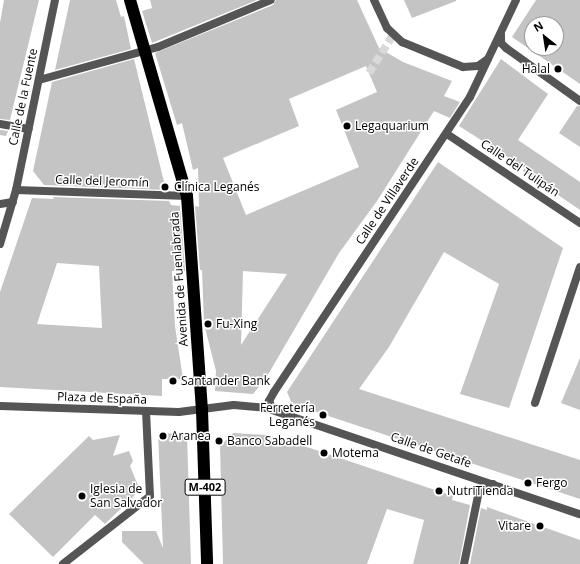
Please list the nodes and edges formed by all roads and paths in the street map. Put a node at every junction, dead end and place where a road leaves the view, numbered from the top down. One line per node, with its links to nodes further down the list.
1 (55, 0): 9 (street, Calle de la Fuente)
2 (130, 0): 7 (highway, Avenida de Fuenlabrada)
3 (271, 0): 7 (street)
4 (374, 0): 8 (street)
5 (516, 0): 6 (street, Calle de Villaverde)
6 (501, 34): 8 (street, Calle de Villaverde); 10 (street)
7 (145, 51): 9 (street); 15 (highway, Avenida de Fuenlabrada)
8 (489, 58): 13 (street, Calle de Villaverde)
9 (39, 80): 12 (street, Calle de la Fuente)
10 (580, 101)
11 (0, 124): 12 (street)
12 (29, 129): 14 (street, Calle de la Fuente)
13 (447, 134): 18 (street, Calle del Tulipán); 23 (street, Calle de Villaverde)
14 (16, 190): 15 (street, Calle del Jeromín); 16 (street, Calle de la Fuente)
15 (187, 196): 24 (highway, Avenida de Fuenlabrada)
16 (13, 202): 17 (street); 19 (street, Calle de la Fuente)
17 (0, 204)
18 (580, 223)
19 (0, 244)
20 (580, 266): 21 (street)
21 (535, 403)
22 (0, 406): 25 (street, Plaza de España)
23 (273, 409): 24 (street, Calle de Getafe); 26 (street, Calle de Getafe)
24 (202, 410): 25 (street, Plaza de España); 29 (highway, Avenida de Fuenlabrada / M-402)
25 (146, 412): 28 (street)
26 (495, 484): 27 (street, Calle de Getafe); 30 (street)
27 (580, 514)
28 (63, 564)
29 (207, 564)
30 (464, 564)

